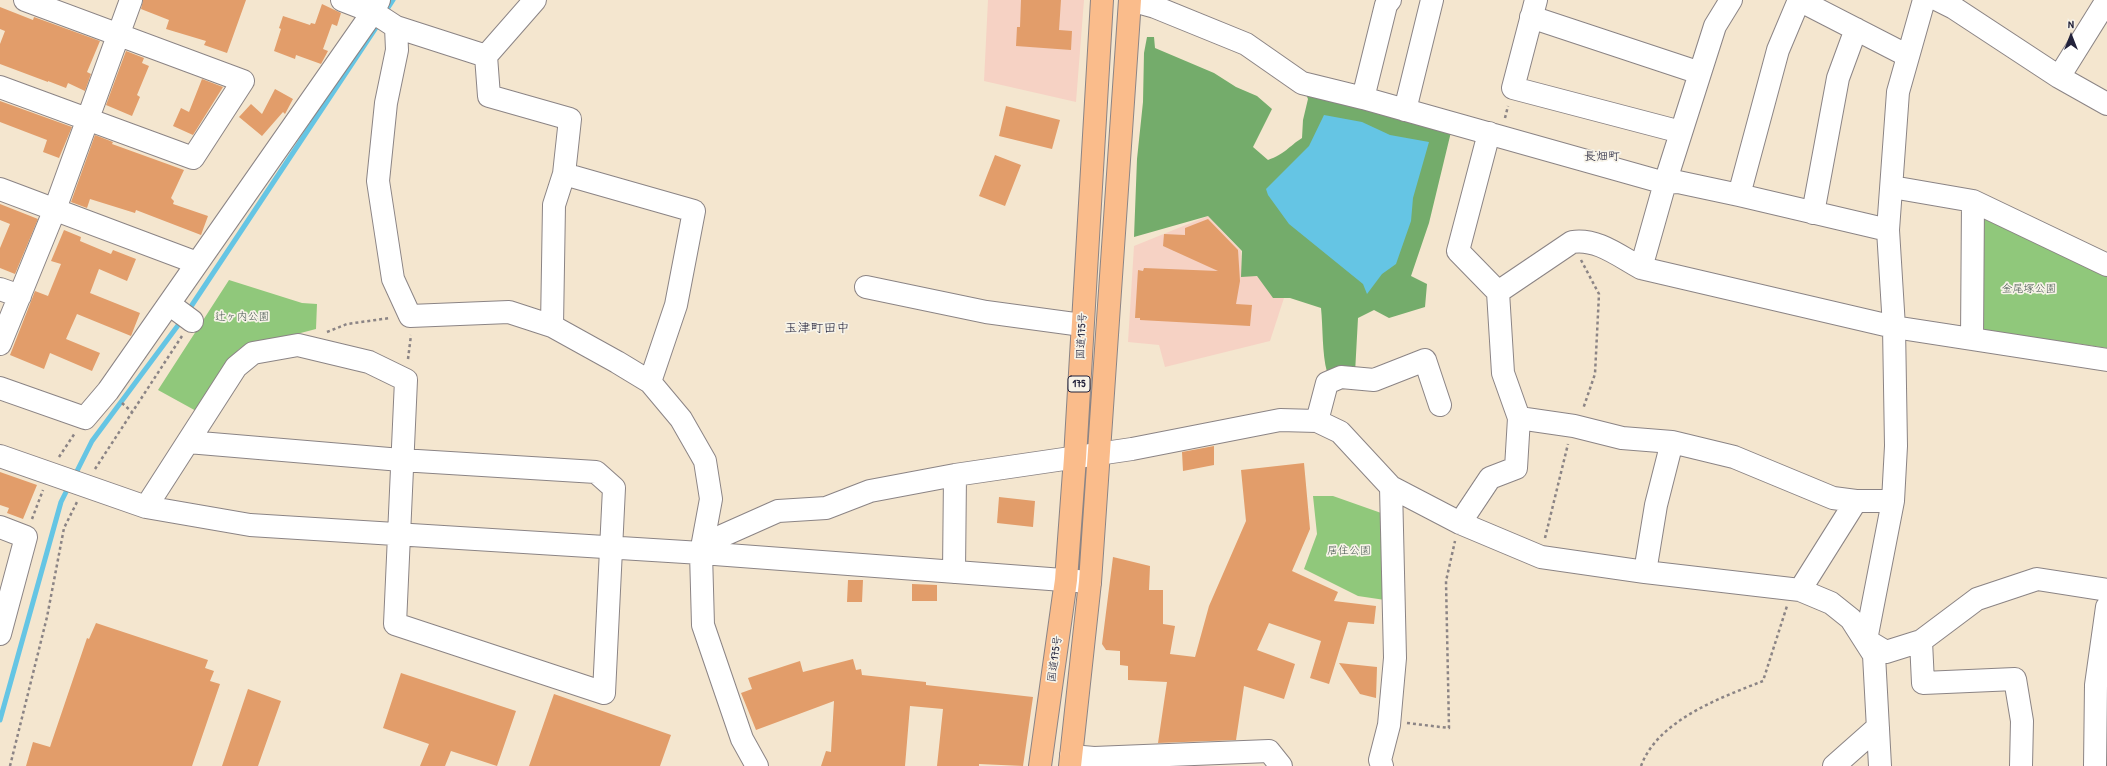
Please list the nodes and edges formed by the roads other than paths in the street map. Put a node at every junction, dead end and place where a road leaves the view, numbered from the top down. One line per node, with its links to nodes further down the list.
1 (25, 0): 18 (street)
2 (131, 0): 18 (street)
3 (342, 0): 14 (street)
4 (535, 0): 19 (street)
5 (1102, 0): 47 (highway, 国道175号 / 175)
6 (1130, 0): 24 (street); 60 (highway, 175)
7 (1390, 0): 24 (street)
8 (1432, 0): 26 (street)
9 (1731, 0): 21 (street)
10 (1799, 0): 17 (street); 34 (street)
11 (1924, 0): 20 (street)
12 (1938, 0): 22 (street)
13 (2107, 0): 22 (street)
14 (376, 6): 16 (street); 39 (street)
15 (1533, 9): 21 (street); 28 (street)
16 (396, 27): 19 (street); 48 (street)
17 (1856, 29): 20 (street); 37 (street)
18 (118, 35): 27 (street); 27 (street)
19 (486, 56): 30 (street)
20 (1908, 56): 32 (street)
21 (1700, 73): 28 (street)
22 (2059, 77): 25 (street)
23 (0, 87): 27 (street)
24 (1363, 98): 26 (street)
25 (2107, 104)
26 (1405, 110): 29 (street)
27 (88, 119): 36 (street)
28 (1681, 132): 31 (street)
29 (1495, 135): 31 (street); 44 (street)
30 (564, 174): 48 (street); 53 (street)
31 (1665, 183): 34 (street); 41 (street)
32 (1892, 187): 35 (street); 38 (street)
33 (0, 189): 36 (street)
34 (1739, 194): 37 (street)
35 (1973, 201): 40 (street); 50 (street)
36 (55, 209): 39 (street); 43 (street)
37 (1813, 214): 38 (street)
38 (1888, 230): 49 (street)
39 (197, 264): 45 (street)
40 (2107, 265)
41 (1641, 268): 44 (street); 49 (street)
42 (866, 287): 47 (street)
43 (10, 292): 51 (street)
44 (1498, 292): 56 (street)
45 (169, 304): 46 (street); 54 (street)
46 (192, 321)
47 (1082, 325): 62 (highway, 国道175号 / 175)
48 (552, 326): 53 (street)
49 (1894, 327): 50 (street); 67 (street)
50 (1972, 339): 52 (street)
51 (0, 344)
52 (2107, 360)
53 (650, 382): 73 (street)
54 (0, 388)
55 (1440, 405): 57 (street)
56 (1519, 418): 59 (street); 69 (street)
57 (1318, 421): 60 (street); 65 (street)
58 (188, 442): 63 (street); 63 (street); 68 (street)
59 (1672, 442): 66 (street); 75 (street)
60 (1099, 454): 62 (street); 77 (highway, 175)
61 (0, 456): 68 (street)
62 (1075, 458): 64 (street); 76 (highway, 国道175号 / 175)
63 (401, 460): 71 (street); 72 (street)
64 (955, 475): 73 (street); 74 (street)
65 (1391, 487): 69 (street); 89 (street)
66 (1856, 501): 67 (street); 78 (street)
67 (1894, 501): 82 (street)
68 (146, 507): 71 (street)
69 (1460, 523): 75 (street)
70 (0, 527): 81 (street)
71 (400, 534): 72 (street); 72 (street)
72 (612, 548): 73 (street)
73 (701, 554): 74 (street); 86 (street)
74 (954, 572): 76 (street)
75 (1645, 572): 78 (street)
76 (1066, 580): 77 (street); 87 (highway, 国道175号 / 175)
77 (1090, 582): 85 (highway, 175)
78 (1797, 589): 82 (street)
79 (2107, 590): 83 (street)
80 (2107, 607): 93 (street)
81 (0, 634)
82 (1866, 640): 83 (street); 84 (street)
83 (1921, 641): 92 (street)
84 (1878, 727): 90 (street); 91 (street)
85 (1071, 761): 88 (street)
86 (757, 766)
87 (1040, 766)
88 (1281, 766)
89 (1382, 766)
90 (1834, 766)
91 (1880, 766)
92 (2021, 766)
93 (2095, 766)

